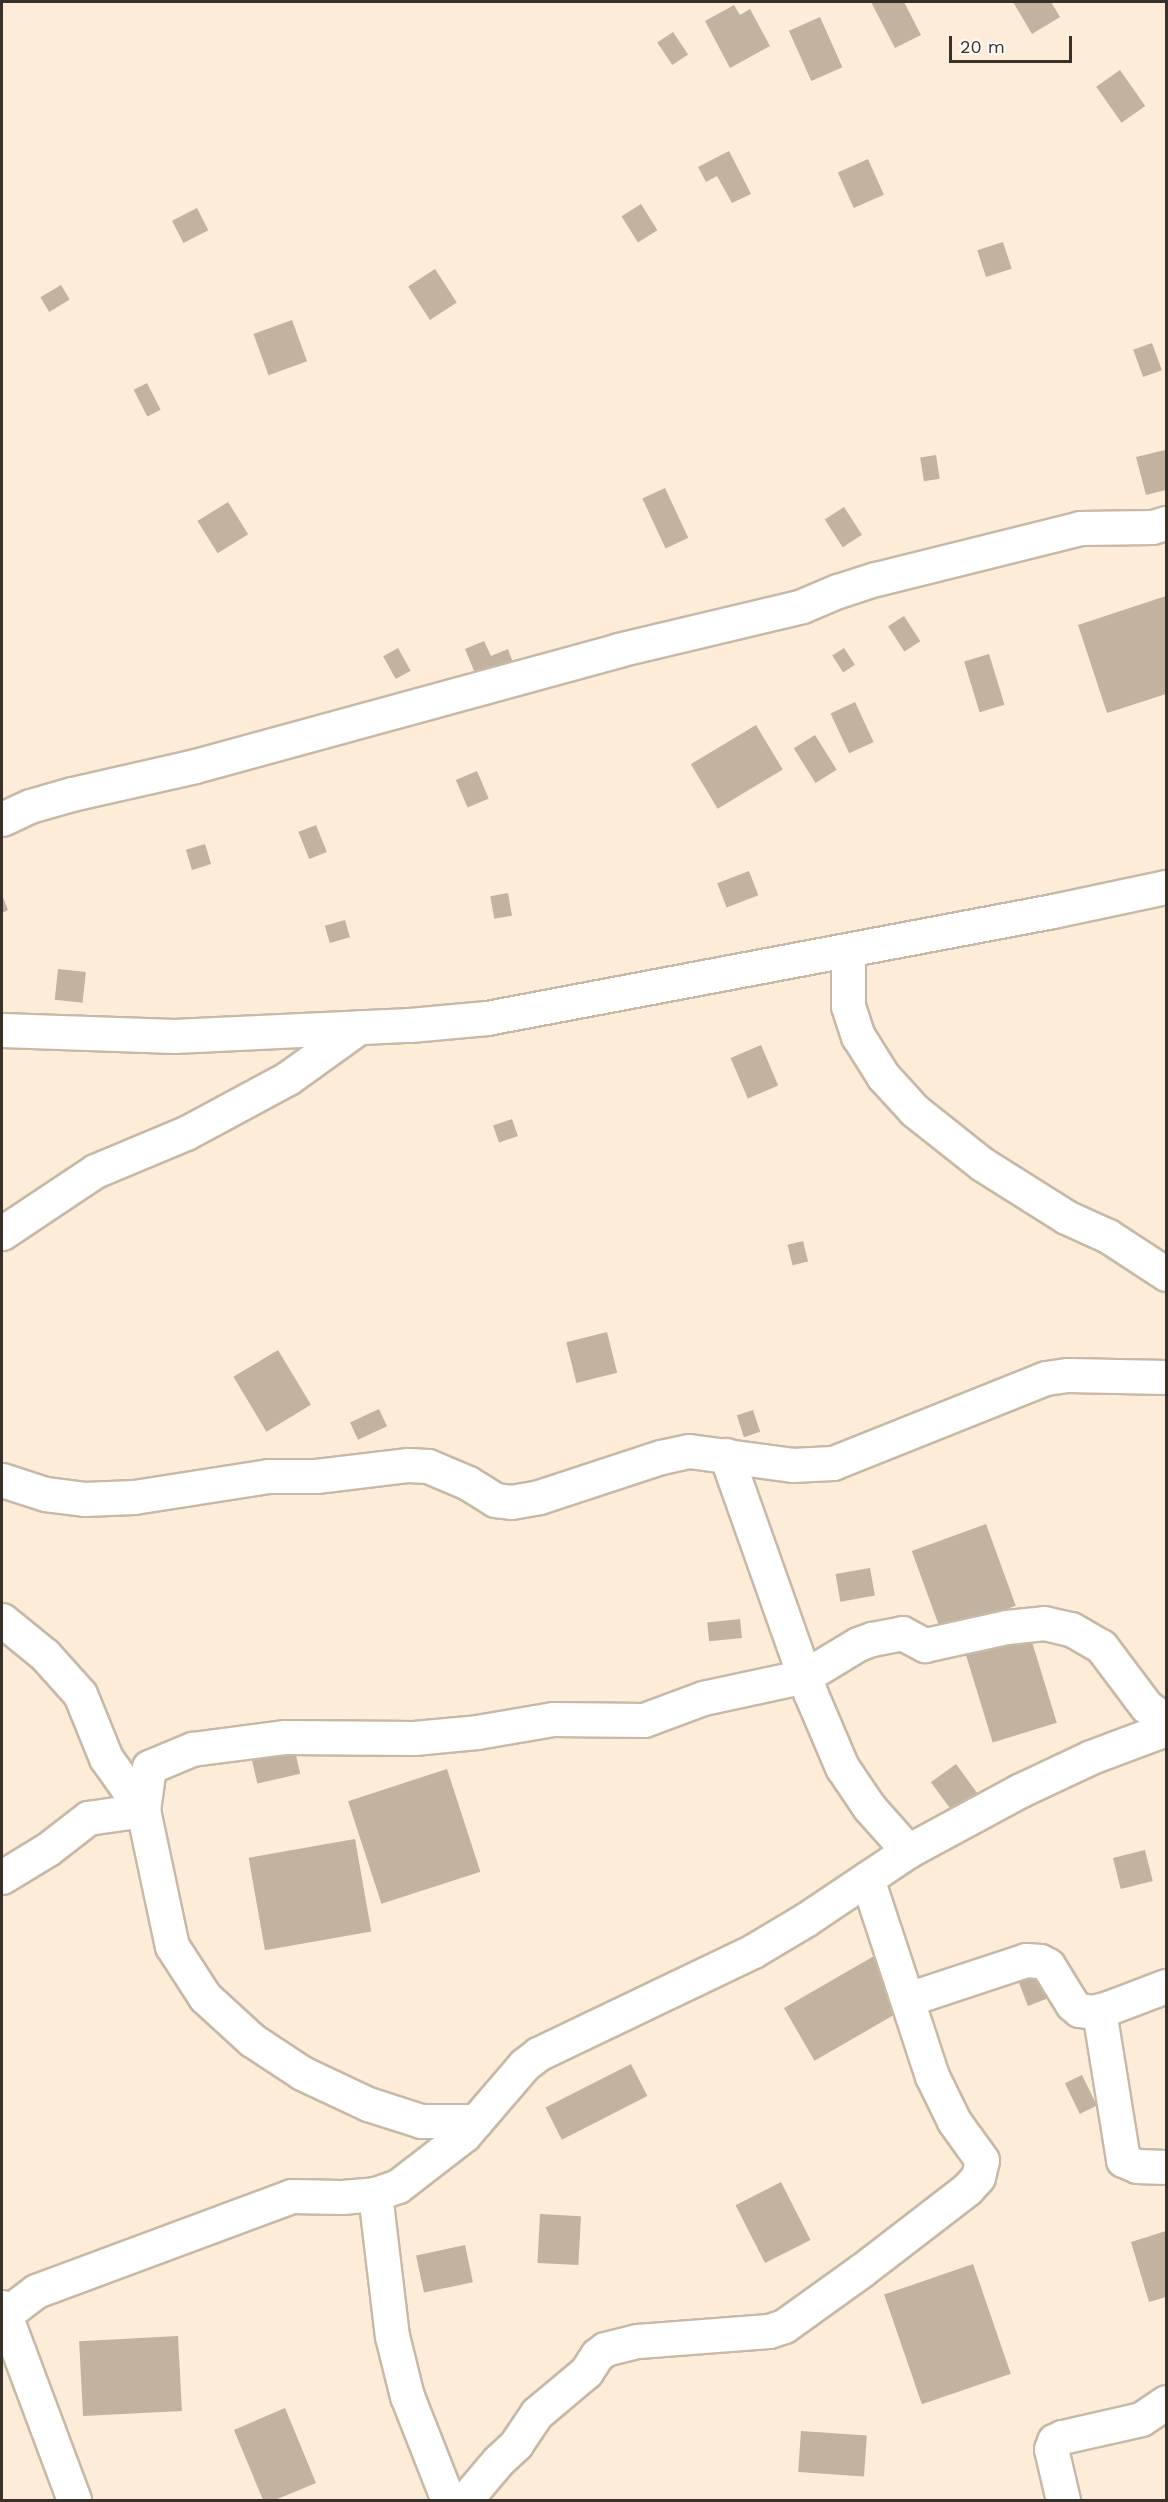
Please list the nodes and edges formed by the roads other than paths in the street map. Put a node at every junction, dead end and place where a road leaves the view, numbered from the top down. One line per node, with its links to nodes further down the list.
1 (1167, 523): 2 (street)
2 (2, 819)
3 (1167, 887): 4 (street)
4 (848, 950): 5 (street); 8 (street)
5 (359, 1027): 6 (street); 7 (street)
6 (2, 1030)
7 (2, 1233)
8 (1167, 1274)
9 (1167, 1377): 10 (street)
10 (726, 1455): 11 (street); 13 (street)
11 (2, 1480)
12 (2, 1620): 16 (street)
13 (805, 1676): 14 (street); 16 (street); 17 (street)
14 (1167, 1721)
15 (1167, 1730): 17 (street)
16 (142, 1810): 18 (street); 23 (street)
17 (908, 1851): 19 (street)
18 (2, 1877)
19 (867, 1878): 21 (street); 23 (street)
20 (1167, 1986): 22 (street)
21 (908, 1999): 22 (street); 30 (street)
22 (1099, 2011): 24 (street)
23 (476, 2121): 25 (street)
24 (1167, 2167)
25 (375, 2194): 26 (street); 29 (street)
26 (2, 2313): 28 (street)
27 (1167, 2402): 31 (street)
28 (74, 2500)
29 (448, 2500)
30 (465, 2500)
31 (1063, 2500)

